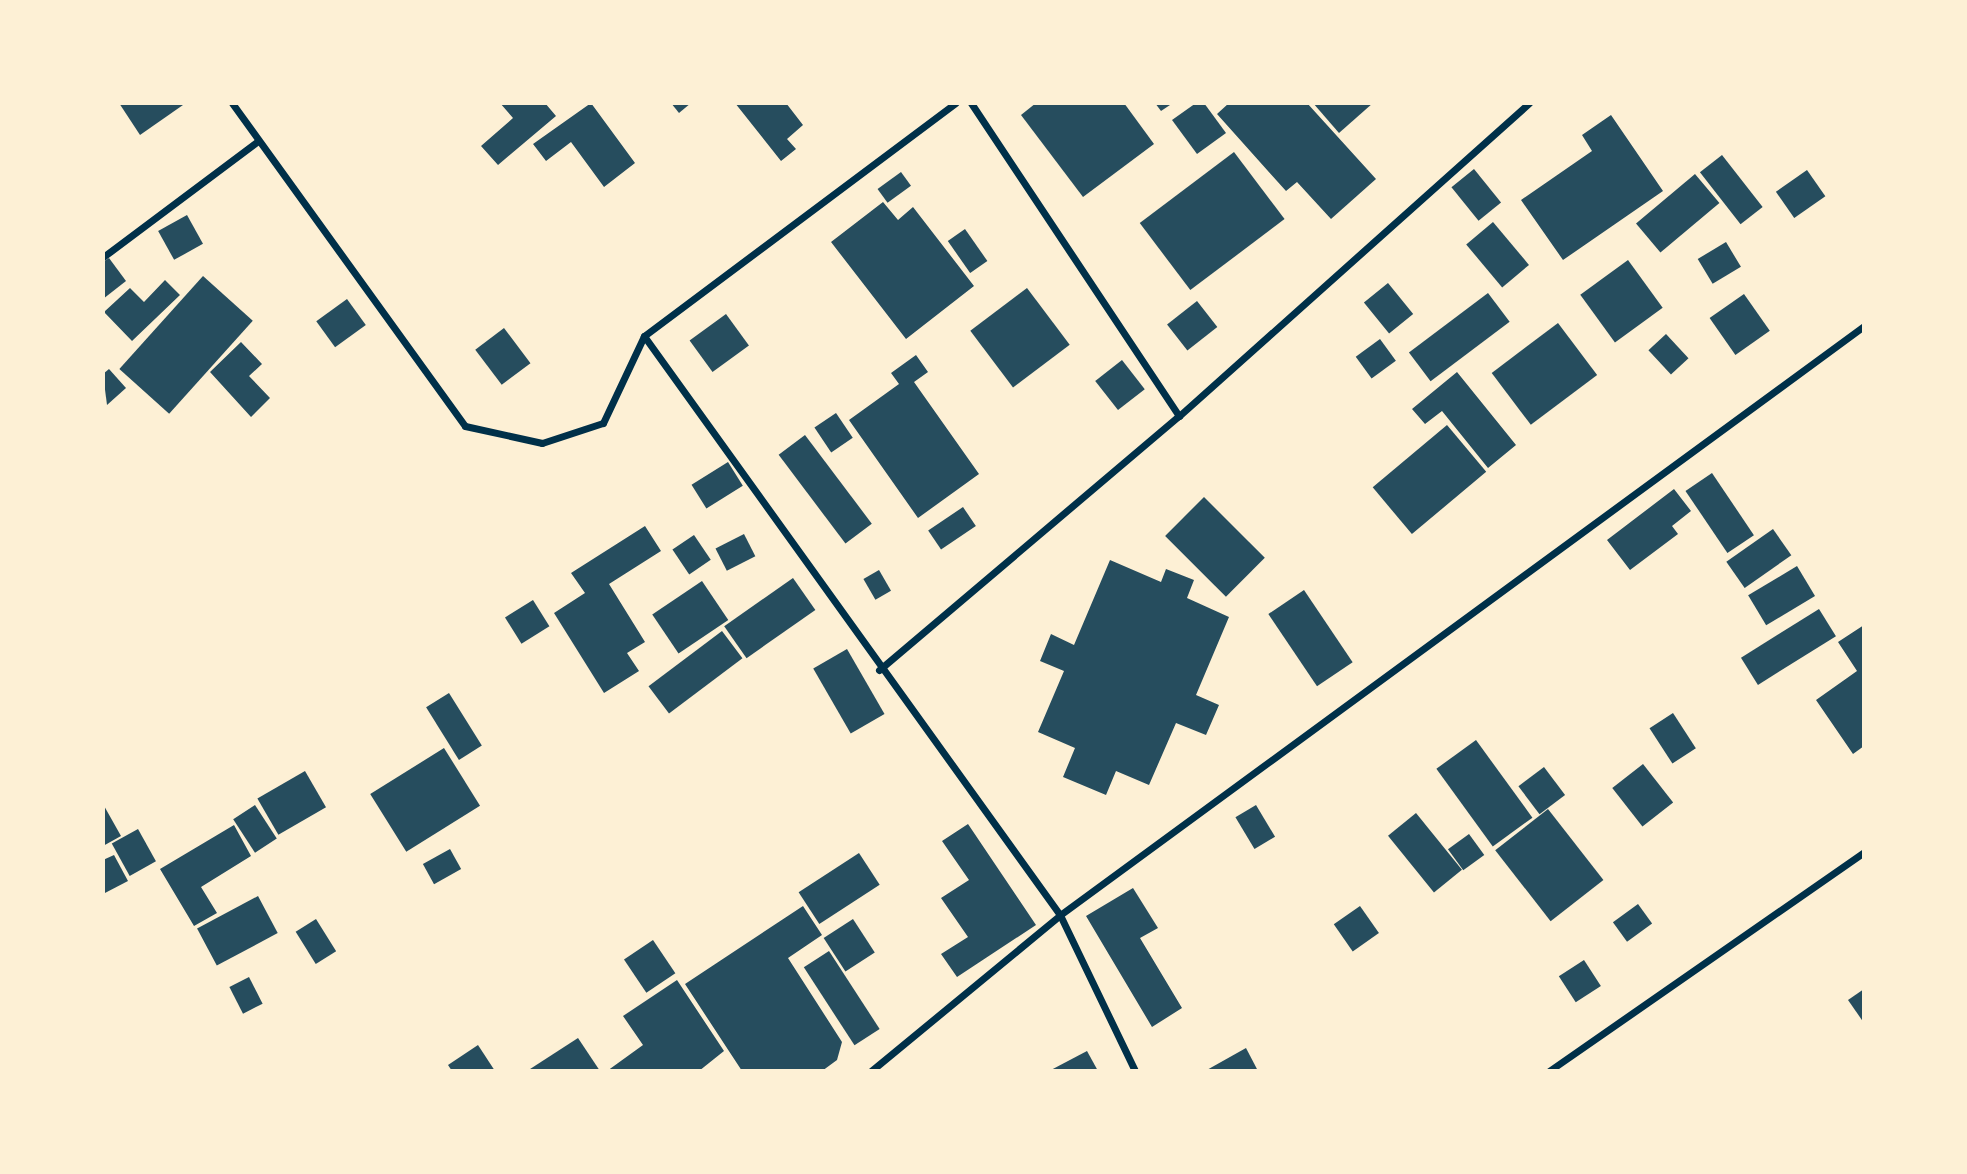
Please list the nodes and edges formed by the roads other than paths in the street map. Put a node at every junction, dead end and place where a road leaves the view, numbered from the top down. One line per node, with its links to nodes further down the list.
1 (232, 103): 5 (street)
2 (955, 103): 8 (street)
3 (971, 103): 9 (street)
4 (1529, 103): 9 (street)
5 (258, 141): 6 (street); 8 (street)
6 (103, 257)
7 (1864, 326): 12 (street)
8 (644, 336): 10 (street)
9 (1179, 416): 10 (street)
10 (879, 670): 12 (street)
11 (1864, 852): 15 (street)
12 (1060, 915): 13 (street); 14 (street)
13 (871, 1071)
14 (1135, 1071)
15 (1549, 1071)

